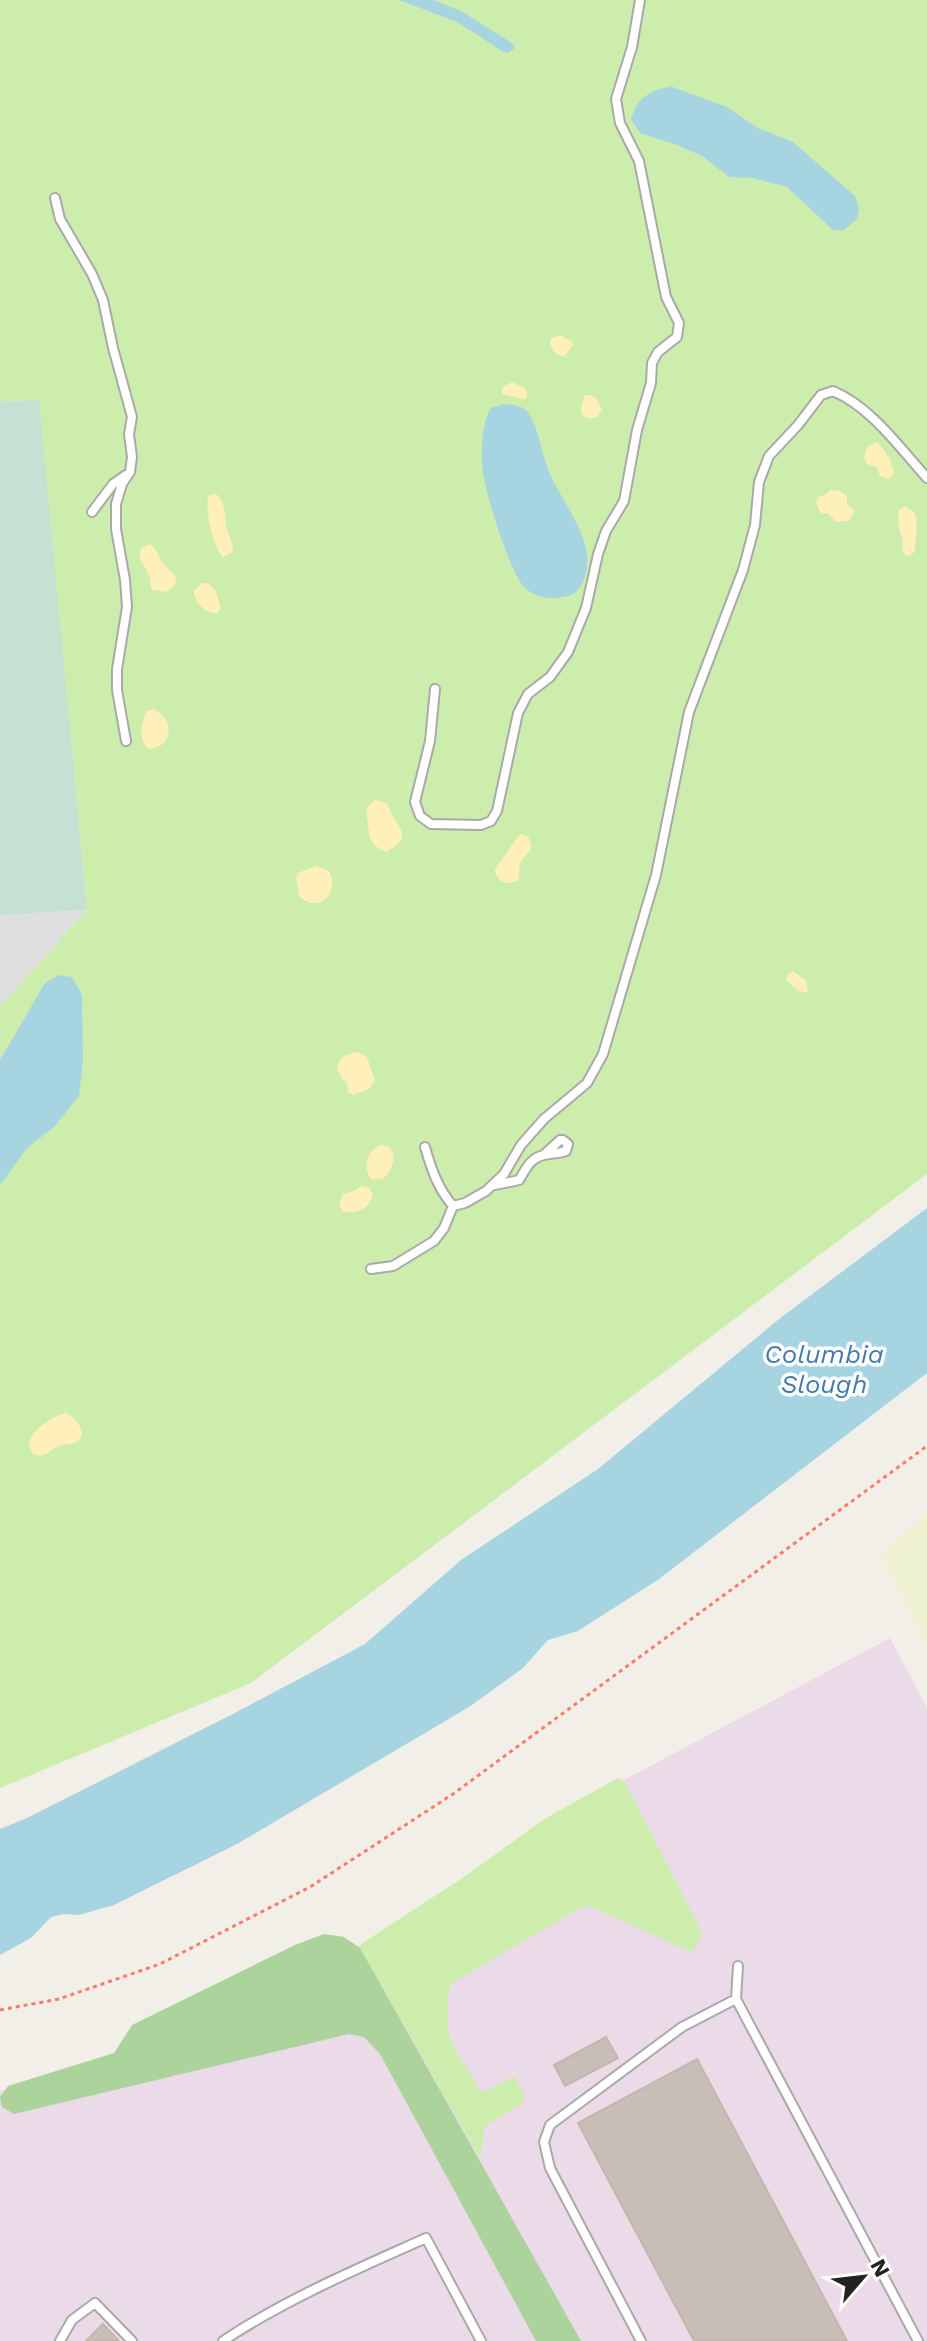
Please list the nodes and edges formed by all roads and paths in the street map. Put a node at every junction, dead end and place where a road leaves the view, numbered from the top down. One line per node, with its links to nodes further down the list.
1 (640, 0): 6 (lane)
2 (55, 198): 3 (lane)
3 (130, 472): 5 (lane); 7 (lane)
4 (927, 478): 10 (lane)
5 (92, 512)
6 (435, 689)
7 (126, 741)
8 (425, 1147): 11 (lane)
9 (545, 1154): 10 (lane)
10 (491, 1186): 11 (lane)
11 (453, 1206): 12 (lane)
12 (371, 1269)
13 (927, 1446): 16 (path)
14 (738, 1966): 15 (lane)
15 (736, 1999): 21 (lane); 22 (lane)
16 (0, 2010)
17 (60, 2341): 18 (lane)
18 (132, 2341)
19 (223, 2341): 20 (lane)
20 (481, 2341)
21 (641, 2341)
22 (918, 2341)

